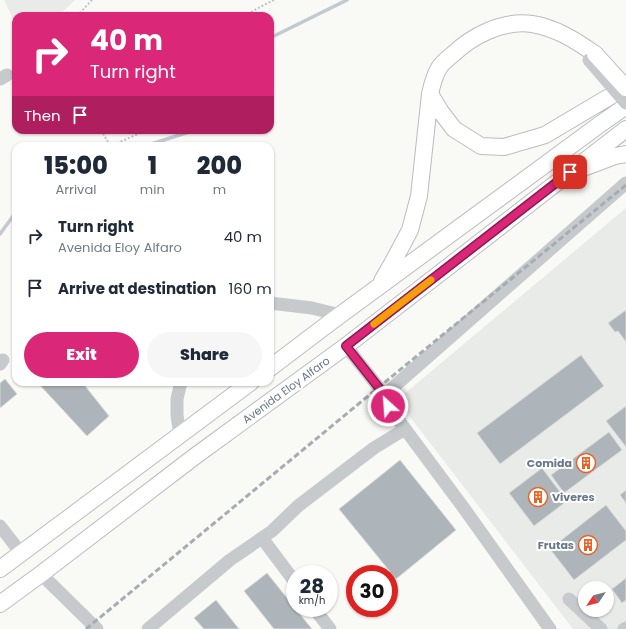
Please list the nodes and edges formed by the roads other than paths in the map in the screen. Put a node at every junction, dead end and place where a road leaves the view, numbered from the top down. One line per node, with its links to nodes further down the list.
1 (592, 57): 2 (main road, bridge); 3 (main road); 4 (street, bridge)
2 (626, 88): 3 (main road)
3 (430, 94): 10 (main road)
4 (626, 103)
5 (626, 106): 10 (main road)
6 (626, 129): 8 (main road, Avenida Eloy Alfaro)
7 (626, 154): 8 (main road)
8 (570, 172): 13 (main road, Avenida Eloy Alfaro)
9 (626, 183): 17 (street)
10 (379, 287): 12 (main road)
11 (274, 303): 12 (street)
12 (340, 315): 14 (main road)
13 (346, 346): 17 (street); 25 (main road, Avenida Eloy Alfaro)
14 (274, 365)
15 (180, 386): 19 (street)
16 (246, 386): 19 (main road)
17 (387, 398): 18 (street)
18 (405, 429): 21 (street); 32 (street)
19 (180, 436): 22 (main road)
20 (0, 526): 22 (street)
21 (262, 538): 24 (street); 30 (street)
22 (21, 553): 23 (main road)
23 (0, 569)
24 (286, 570)
25 (41, 574): 27 (main road, Avenida Eloy Alfaro); 29 (street)
26 (569, 599): 33 (street)
27 (0, 604)
28 (321, 617): 31 (street)
29 (97, 629)
30 (148, 629)
31 (330, 629)
32 (550, 629)
33 (601, 629)

